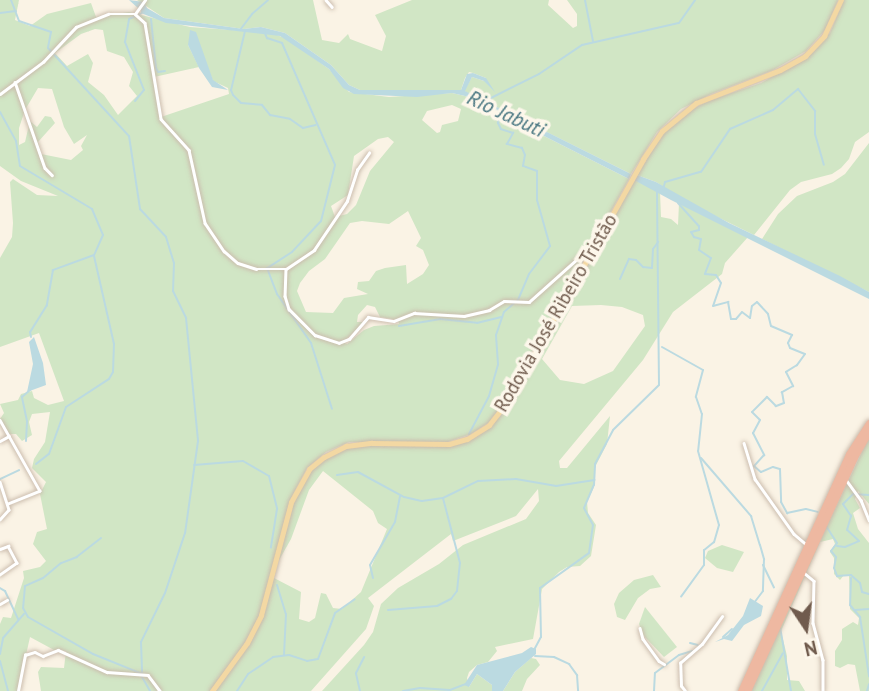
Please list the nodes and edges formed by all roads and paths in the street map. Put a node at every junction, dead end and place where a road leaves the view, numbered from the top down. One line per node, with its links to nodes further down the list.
1 (326, 0): 4 (street)
2 (841, 0): 10 (main road, Rodovia José Ribeiro Tristão)
3 (144, 2): 5 (street)
4 (332, 8)
5 (135, 15): 6 (street); 11 (street)
6 (15, 82): 7 (street); 9 (street)
7 (0, 94)
8 (369, 153): 11 (street)
9 (52, 175)
10 (592, 252): 11 (street); 36 (main road, Rodovia José Ribeiro Tristão)
11 (286, 269)
12 (0, 420): 15 (street)
13 (869, 423): 24 (highway)
14 (869, 431): 18 (highway)
15 (9, 436): 16 (street); 21 (street)
16 (0, 441)
17 (744, 443): 25 (street)
18 (844, 479): 23 (street); 24 (highway)
19 (0, 482): 21 (street)
20 (0, 499): 21 (street)
21 (7, 502): 22 (street)
22 (0, 520)
23 (869, 520)
24 (823, 521): 25 (highway); 27 (highway)
25 (809, 545): 38 (highway)
26 (0, 549): 28 (street)
27 (803, 572): 39 (highway); 40 (street)
28 (0, 575)
29 (6, 600): 30 (street)
30 (0, 604)
31 (722, 616): 37 (street)
32 (640, 628): 33 (street)
33 (664, 664)
34 (18, 691): 35 (street)
35 (160, 691)
36 (212, 691)
37 (685, 691)
38 (741, 691)
39 (747, 691)
40 (823, 691)

